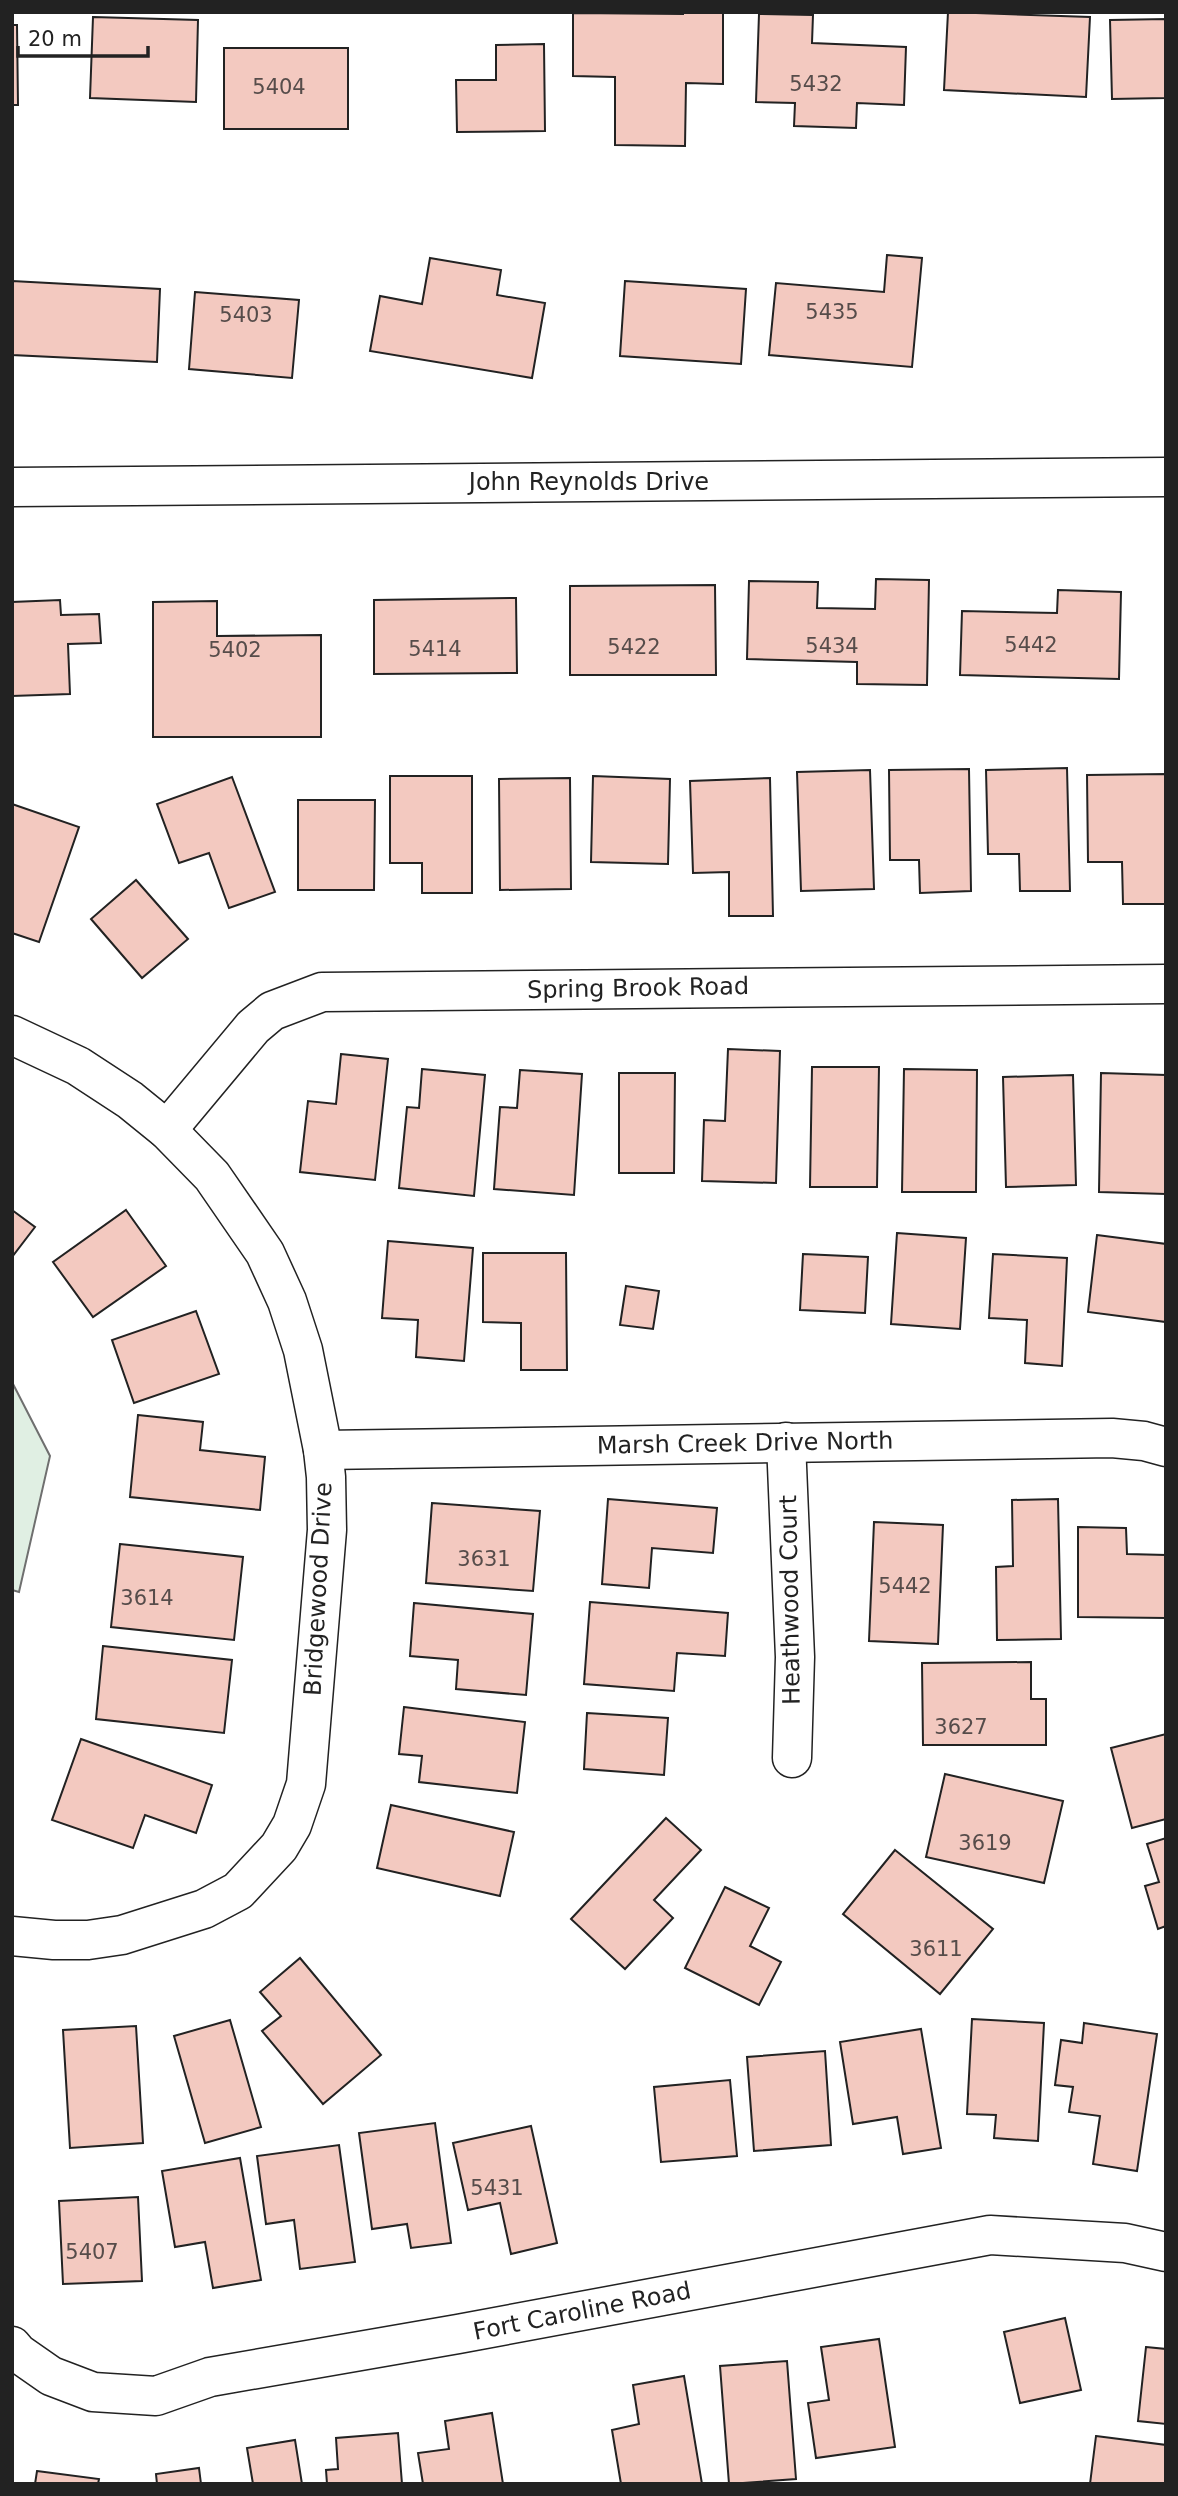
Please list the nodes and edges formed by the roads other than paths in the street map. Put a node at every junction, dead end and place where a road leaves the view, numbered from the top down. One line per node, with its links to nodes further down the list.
1 (1166, 477): 2 (street, John Reynolds Drive)
2 (12, 488)
3 (1166, 984): 5 (street, Spring Brook Road)
4 (12, 1035): 5 (street, Bridgewood Drive)
5 (167, 1130): 8 (street, Bridgewood Drive)
6 (786, 1442): 7 (street, Marsh Creek Drive North); 8 (street, Marsh Creek Drive North); 9 (street, Heathwood Court)
7 (1166, 1447)
8 (323, 1450): 10 (street, Bridgewood Drive)
9 (792, 1758)
10 (12, 1936)
11 (1166, 2252): 12 (street, Fort Caroline Road)
12 (12, 2346)

